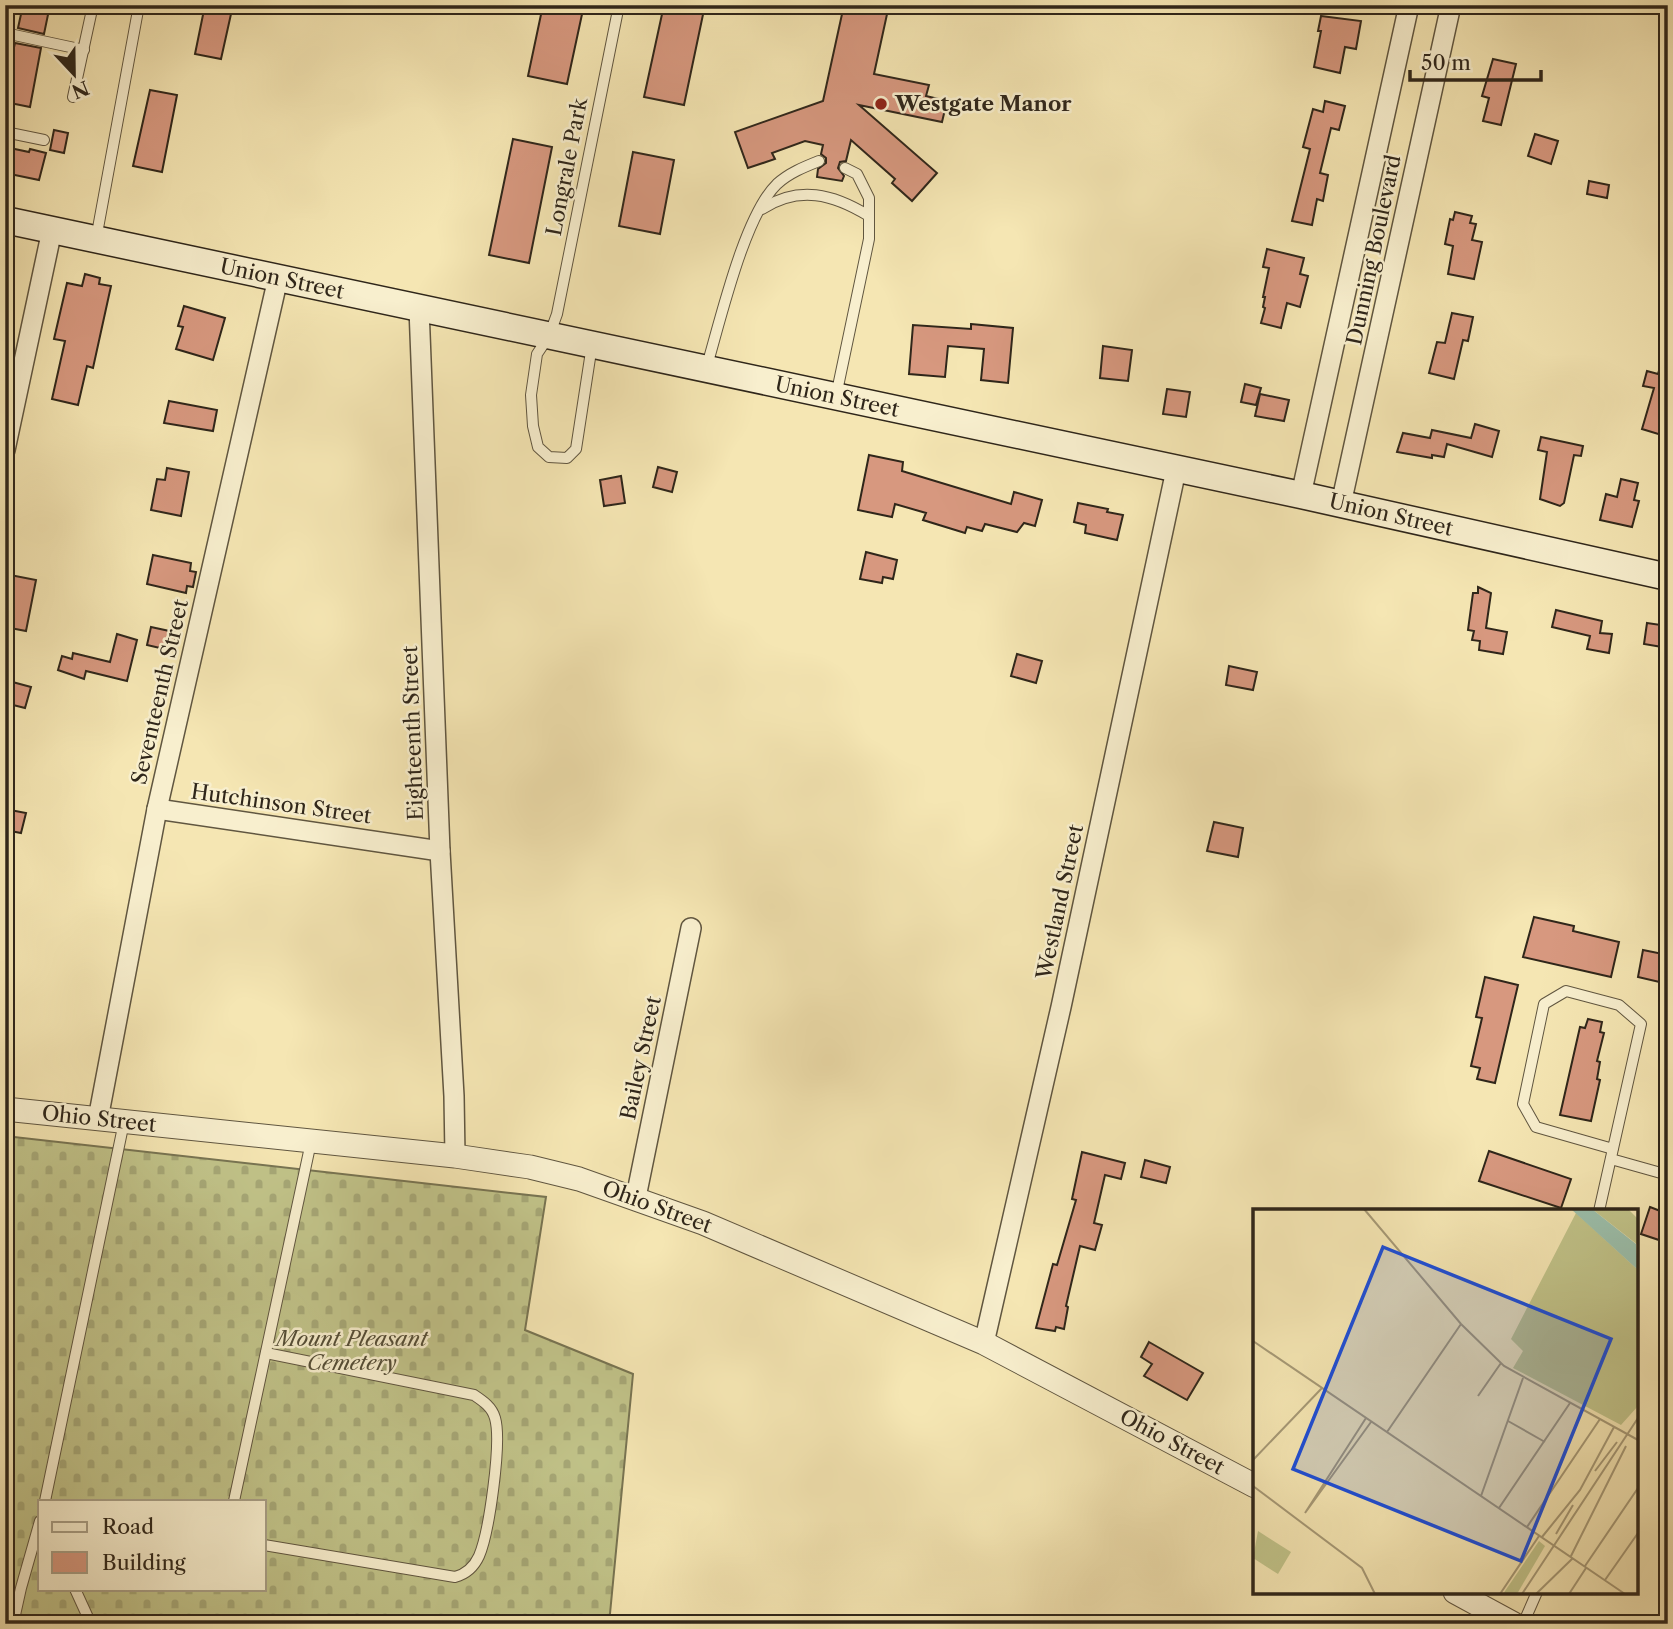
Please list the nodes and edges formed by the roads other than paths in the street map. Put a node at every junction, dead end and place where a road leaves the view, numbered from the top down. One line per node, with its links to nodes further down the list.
1 (93, 5): 7 (lane)
2 (139, 5): 17 (lane)
3 (619, 5): 20 (lane, Longrale Park)
4 (1409, 5): 26 (street, Dunning Boulevard)
5 (1451, 5): 27 (street, Dunning Boulevard)
6 (5, 33): 7 (lane)
7 (84, 50): 8 (lane)
8 (73, 97)
9 (5, 132): 10 (lane)
10 (44, 140)
11 (819, 161): 13 (lane)
12 (845, 168): 14 (lane)
13 (757, 212): 14 (lane); 22 (lane)
14 (869, 216): 23 (lane)
15 (5, 220): 16 (main road, Union Street)
16 (52, 230): 17 (main road, Union Street); 24 (street)
17 (96, 239): 18 (main road, Union Street)
18 (278, 278): 19 (main road, Union Street); 29 (street, Seventeenth Street)
19 (419, 308): 20 (main road, Union Street); 30 (street, Eighteenth Street)
20 (549, 336): 21 (main road, Union Street); 21 (lane, Longrale Park)
21 (592, 345): 22 (main road, Union Street)
22 (706, 369): 23 (main road, Union Street)
23 (835, 397): 25 (main road, Union Street)
24 (5, 450)
25 (1176, 470): 26 (main road, Union Street); 41 (street, Westland Street)
26 (1301, 495): 27 (main road, Union Street)
27 (1340, 504): 28 (main road, Union Street)
28 (1668, 577)
29 (157, 809): 30 (street, Hutchinson Street); 33 (street, Seventeenth Street)
30 (440, 851): 37 (street, Eighteenth Street)
31 (691, 928): 39 (street, Bailey Street)
32 (5, 1109): 33 (street, Ohio Street)
33 (99, 1119): 34 (street, Ohio Street)
34 (124, 1121): 35 (street, Ohio Street); 44 (lane)
35 (311, 1141): 37 (street, Ohio Street); 42 (lane)
36 (1611, 1154): 36 (lane); 38 (lane); 40 (lane)
37 (455, 1156): 39 (street, Ohio Street)
38 (1668, 1175)
39 (636, 1197): 41 (street, Ohio Street)
40 (1599, 1209)
41 (984, 1343): 43 (street, Ohio Street)
42 (266, 1353): 45 (lane); 47 (lane)
43 (1253, 1485)
44 (45, 1500)
45 (234, 1500)
46 (38, 1531): 51 (lane)
47 (266, 1545)
48 (75, 1590): 52 (lane)
49 (1459, 1594): 53 (street)
50 (1536, 1594): 54 (lane)
51 (13, 1624)
52 (91, 1624)
53 (1514, 1624)
54 (1523, 1624)

